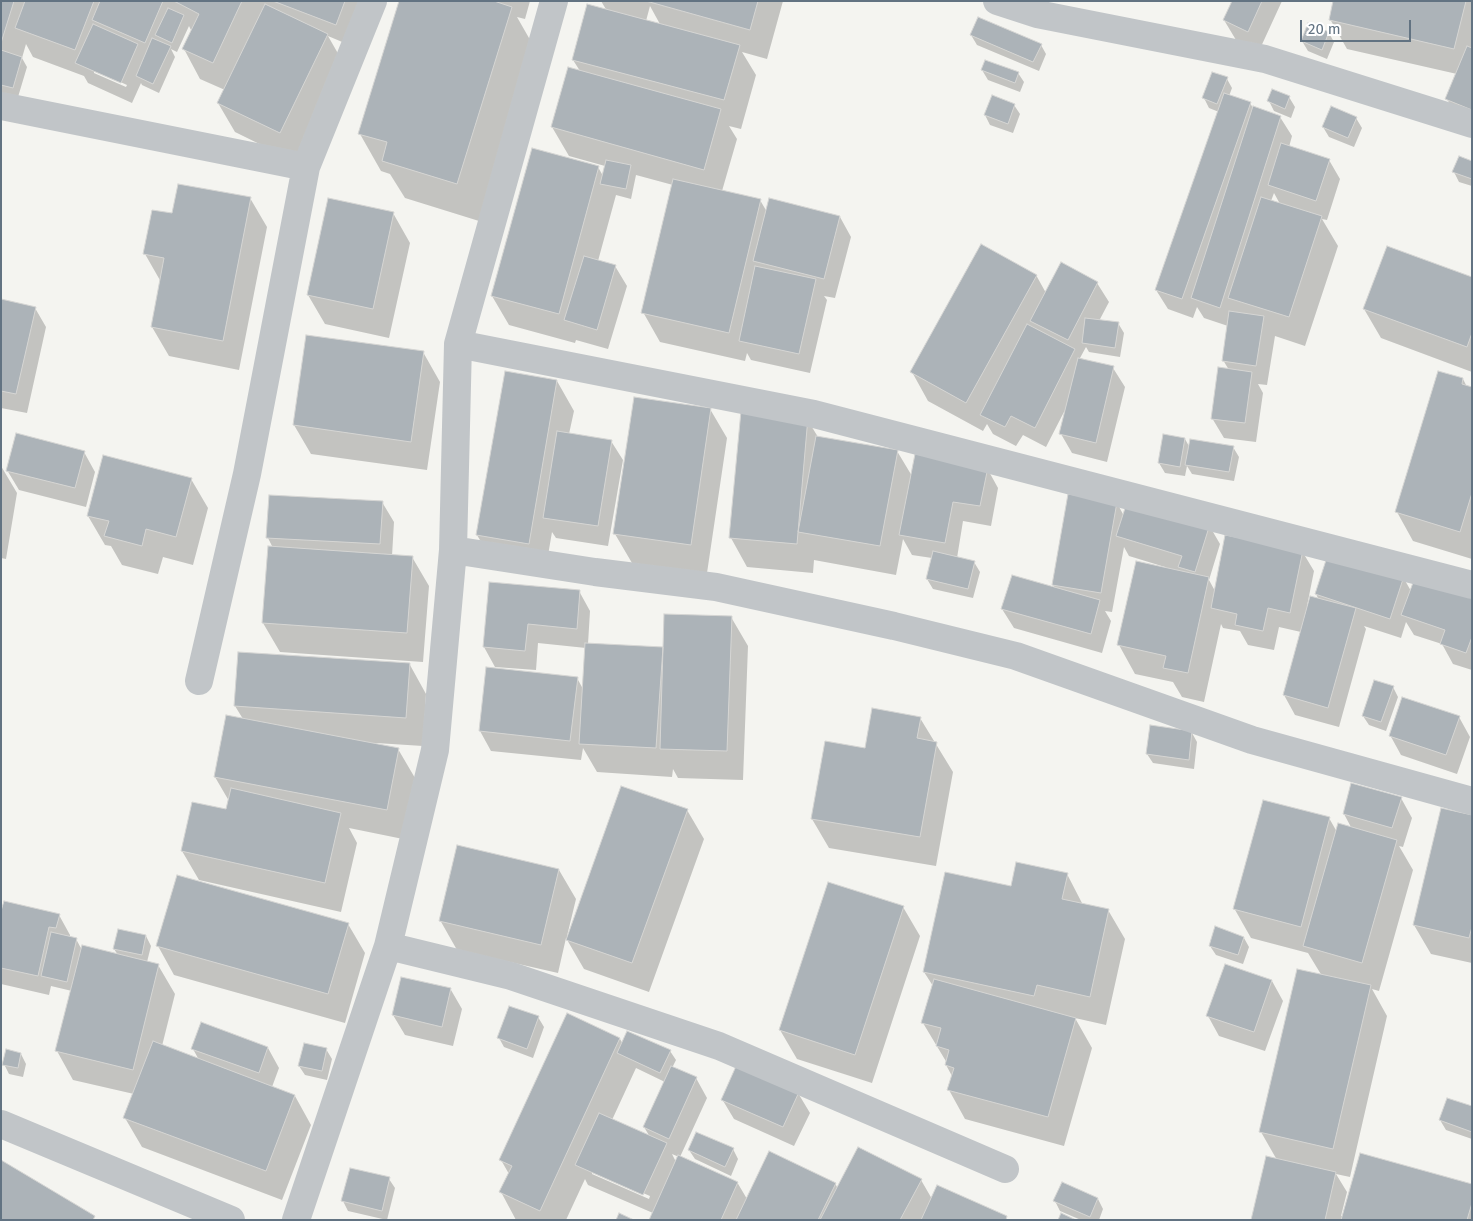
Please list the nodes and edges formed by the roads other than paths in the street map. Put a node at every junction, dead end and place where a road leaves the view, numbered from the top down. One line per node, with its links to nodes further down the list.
1 (373, 1): 6 (street)
2 (554, 1): 7 (street)
3 (997, 1): 5 (street)
4 (1, 106): 6 (street)
5 (1472, 124)
6 (306, 166): 10 (street)
7 (458, 344): 8 (street); 9 (street)
8 (452, 550): 11 (street); 12 (street)
9 (1472, 585)
10 (199, 681)
11 (1472, 801)
12 (388, 946): 14 (street); 16 (street)
13 (1, 1124): 15 (street)
14 (1005, 1169)
15 (231, 1220)
16 (296, 1220)

